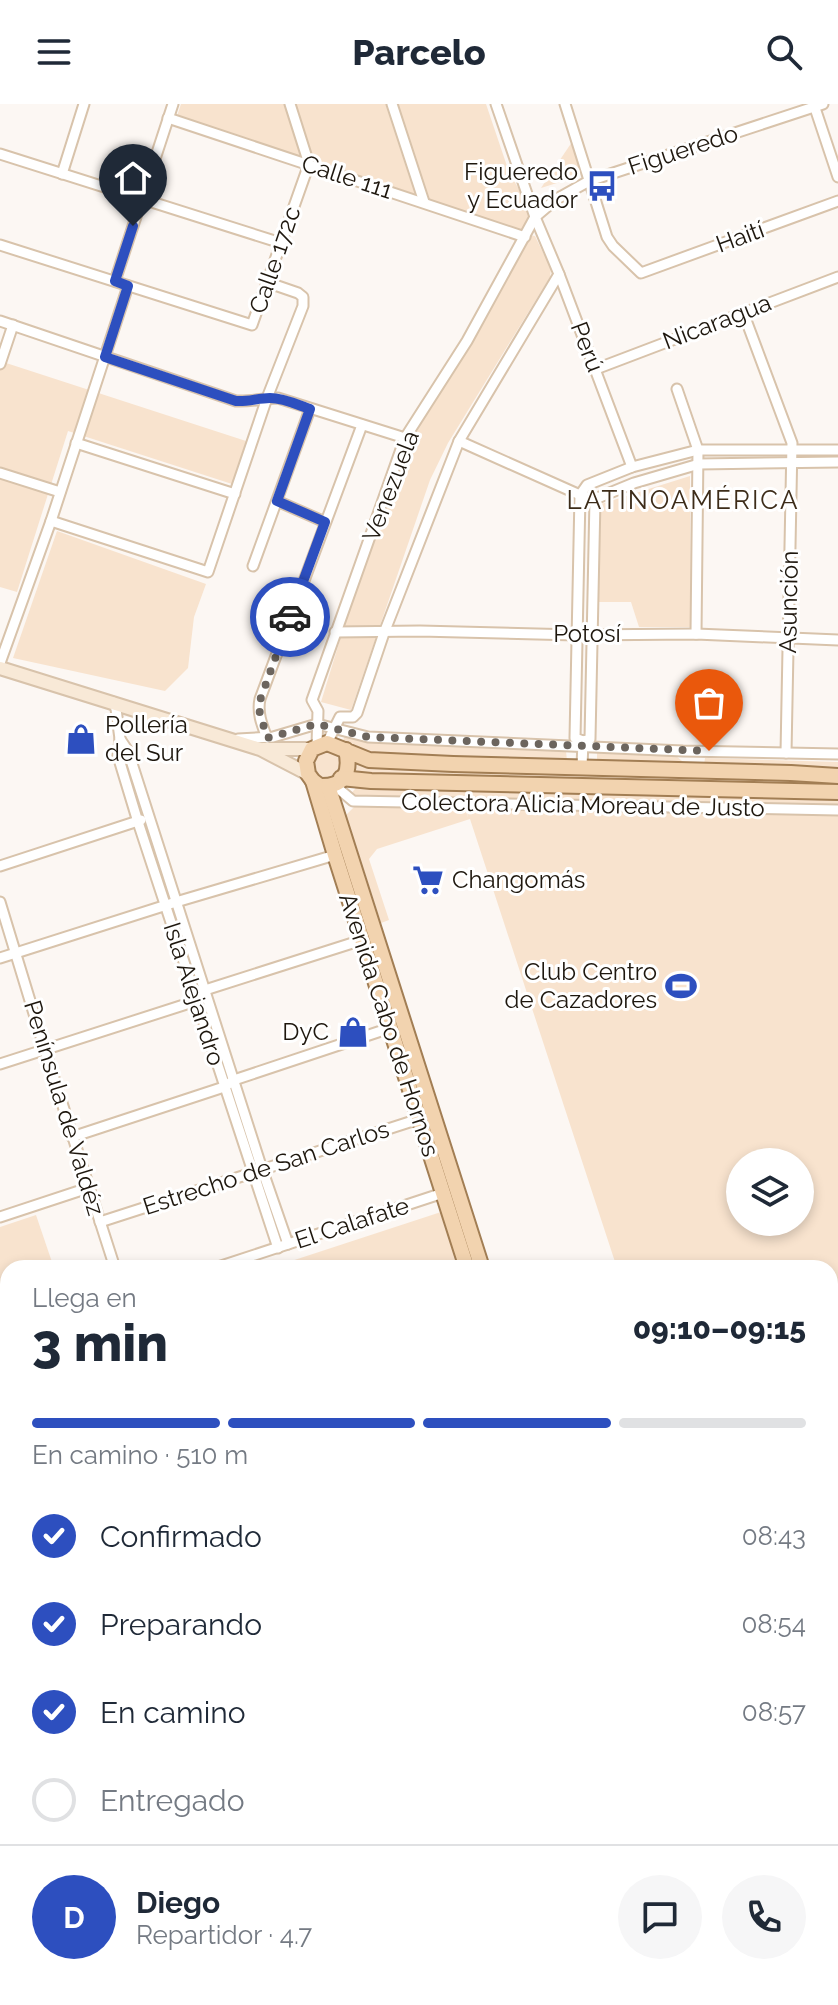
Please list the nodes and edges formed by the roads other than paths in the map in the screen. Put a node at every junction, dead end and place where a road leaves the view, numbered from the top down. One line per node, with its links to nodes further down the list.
1 (84, 104): 11 (street)
2 (173, 104): 8 (street)
3 (290, 104): 10 (street)
4 (392, 104): 16 (street)
5 (496, 104): 17 (street, Perú)
6 (565, 104): 13 (street)
7 (817, 105): 12 (street); 13 (street, Figueredo)
8 (168, 118): 10 (street, Calle 111); 14 (street)
9 (0, 154): 11 (street)
10 (309, 164): 16 (street, Calle 111); 19 (street, Calle 172c)
11 (62, 174): 14 (street)
12 (838, 177)
13 (589, 181): 15 (street, Haití); 17 (street, Venezuela)
14 (142, 199): 19 (street); 23 (street)
15 (838, 201)
16 (424, 202): 18 (street, Calle 111)
17 (535, 217): 18 (street, Venezuela); 21 (street, Perú)
18 (525, 237): 36 (street, Venezuela)
19 (281, 243): 24 (street, Calle 172c)
20 (0, 245): 23 (street)
21 (559, 274): 31 (street, Perú); 37 (street, Venezuela)
22 (838, 277): 26 (street, Nicaragua)
23 (115, 281): 25 (street)
24 (269, 283): 25 (street, Calle 172c); 33 (street)
25 (128, 286): 29 (street)
26 (743, 312): 31 (street, Nicaragua); 40 (street, Asunción)
27 (0, 321): 28 (street)
28 (13, 325): 29 (street); 30 (street)
29 (105, 357): 33 (street); 38 (street)
30 (0, 364)
31 (596, 369): 45 (street, Perú)
32 (677, 389): 39 (street)
33 (267, 398): 34 (street); 48 (street)
34 (310, 409): 35 (street); 51 (street)
35 (362, 425): 36 (street); 53 (street)
36 (405, 438): 55 (street, Venezuela)
37 (459, 441): 49 (street); 56 (street, Venezuela)
38 (76, 443): 47 (street); 48 (street)
39 (698, 450): 40 (street); 44 (street); 45 (street)
40 (792, 450): 41 (street); 43 (street, Asunción)
41 (838, 450)
42 (838, 462): 43 (street)
43 (792, 463): 44 (street); 60 (street, Asunción)
44 (699, 464): 50 (street); 57 (street)
45 (632, 467): 49 (street)
46 (0, 473): 47 (street)
47 (60, 492): 52 (street)
48 (235, 494): 52 (street)
49 (580, 495): 50 (street); 58 (street)
50 (595, 499): 59 (street)
51 (277, 501): 53 (street); 54 (street)
52 (51, 521): 62 (street)
53 (325, 522): 66 (street)
54 (253, 566)
55 (335, 632): 56 (street, Potosí); 64 (street, Venezuela)
56 (384, 633): 58 (street, Potosí); 65 (street, Venezuela)
57 (696, 634): 59 (street, Potosí); 60 (street, Potosí)
58 (576, 635): 59 (street, Potosí); 67 (street)
59 (592, 635): 67 (street)
60 (788, 638): 61 (street, Potosí); 71 (street, Asunción)
61 (838, 640)
62 (0, 665): 63 (main road)
63 (113, 702): 66 (main road); 79 (street, Isla Alejandro)
64 (317, 724): 65 (street); 66 (street); 68 (street, Venezuela)
65 (334, 728): 67 (street); 68 (street, Venezuela)
66 (263, 744): 68 (main road); 76 (main road)
67 (582, 744): 70 (street); 73 (street)
68 (319, 746): 69 (main road); 76 (main road)
69 (346, 750): 73 (main road); 76 (main road)
70 (683, 751): 71 (street); 74 (street)
71 (786, 753): 72 (street)
72 (838, 754)
73 (582, 767): 74 (main road)
74 (702, 770): 75 (main road)
75 (838, 776)
76 (325, 781): 77 (main road); 78 (street, Colectora Alicia Moreau de Justo); 80 (main road, Avenida Cabo de Hornos); 95 (main road, Avenida Cabo de Hornos)
77 (838, 792)
78 (838, 810)
79 (143, 820): 81 (street); 83 (street, Isla Alejandro); 84 (street, Isla Alejandro)
80 (335, 855): 83 (street); 85 (main road, Avenida Cabo de Hornos)
81 (0, 866)
82 (0, 902): 86 (street, Península de Valdéz)
83 (176, 902): 84 (street); 88 (street, Isla Alejandro)
84 (165, 906): 86 (street); 89 (street, Isla Alejandro)
85 (362, 940): 88 (street); 90 (main road, Avenida Cabo de Hornos)
86 (16, 953): 87 (street); 91 (street, Península de Valdéz)
87 (0, 958)
88 (205, 990): 89 (street); 93 (street, Isla Alejandro)
89 (196, 1001): 91 (street); 94 (street, Isla Alejandro)
90 (390, 1028): 93 (street); 95 (main road, Avenida Cabo de Hornos)
91 (45, 1050): 92 (street); 96 (street, Península de Valdéz)
92 (0, 1064)
93 (234, 1080): 94 (street); 97 (street, Isla Alejandro)
94 (224, 1087): 96 (street); 97 (street, Isla Alejandro)
95 (426, 1117): 97 (street, Estrecho de San Carlos); 99 (main road, Avenida Cabo de Hornos); 107 (main road, Avenida Cabo de Hornos)
96 (72, 1137): 98 (street, Península de Valdéz)
97 (257, 1171): 101 (street, Estrecho de San Carlos); 102 (street, Isla Alejandro); 103 (street, Isla Alejandro)
98 (88, 1188): 100 (street); 101 (street, Península de Valdéz)
99 (443, 1193): 102 (street, El Calafate); 106 (main road, Avenida Cabo de Hornos)
100 (0, 1217)
101 (100, 1222): 104 (street, Península de Valdéz)
102 (288, 1244): 103 (street, El Calafate)
103 (278, 1248): 105 (street, El Calafate)
104 (112, 1260)
105 (240, 1260)
106 (464, 1260)
107 (479, 1260)

